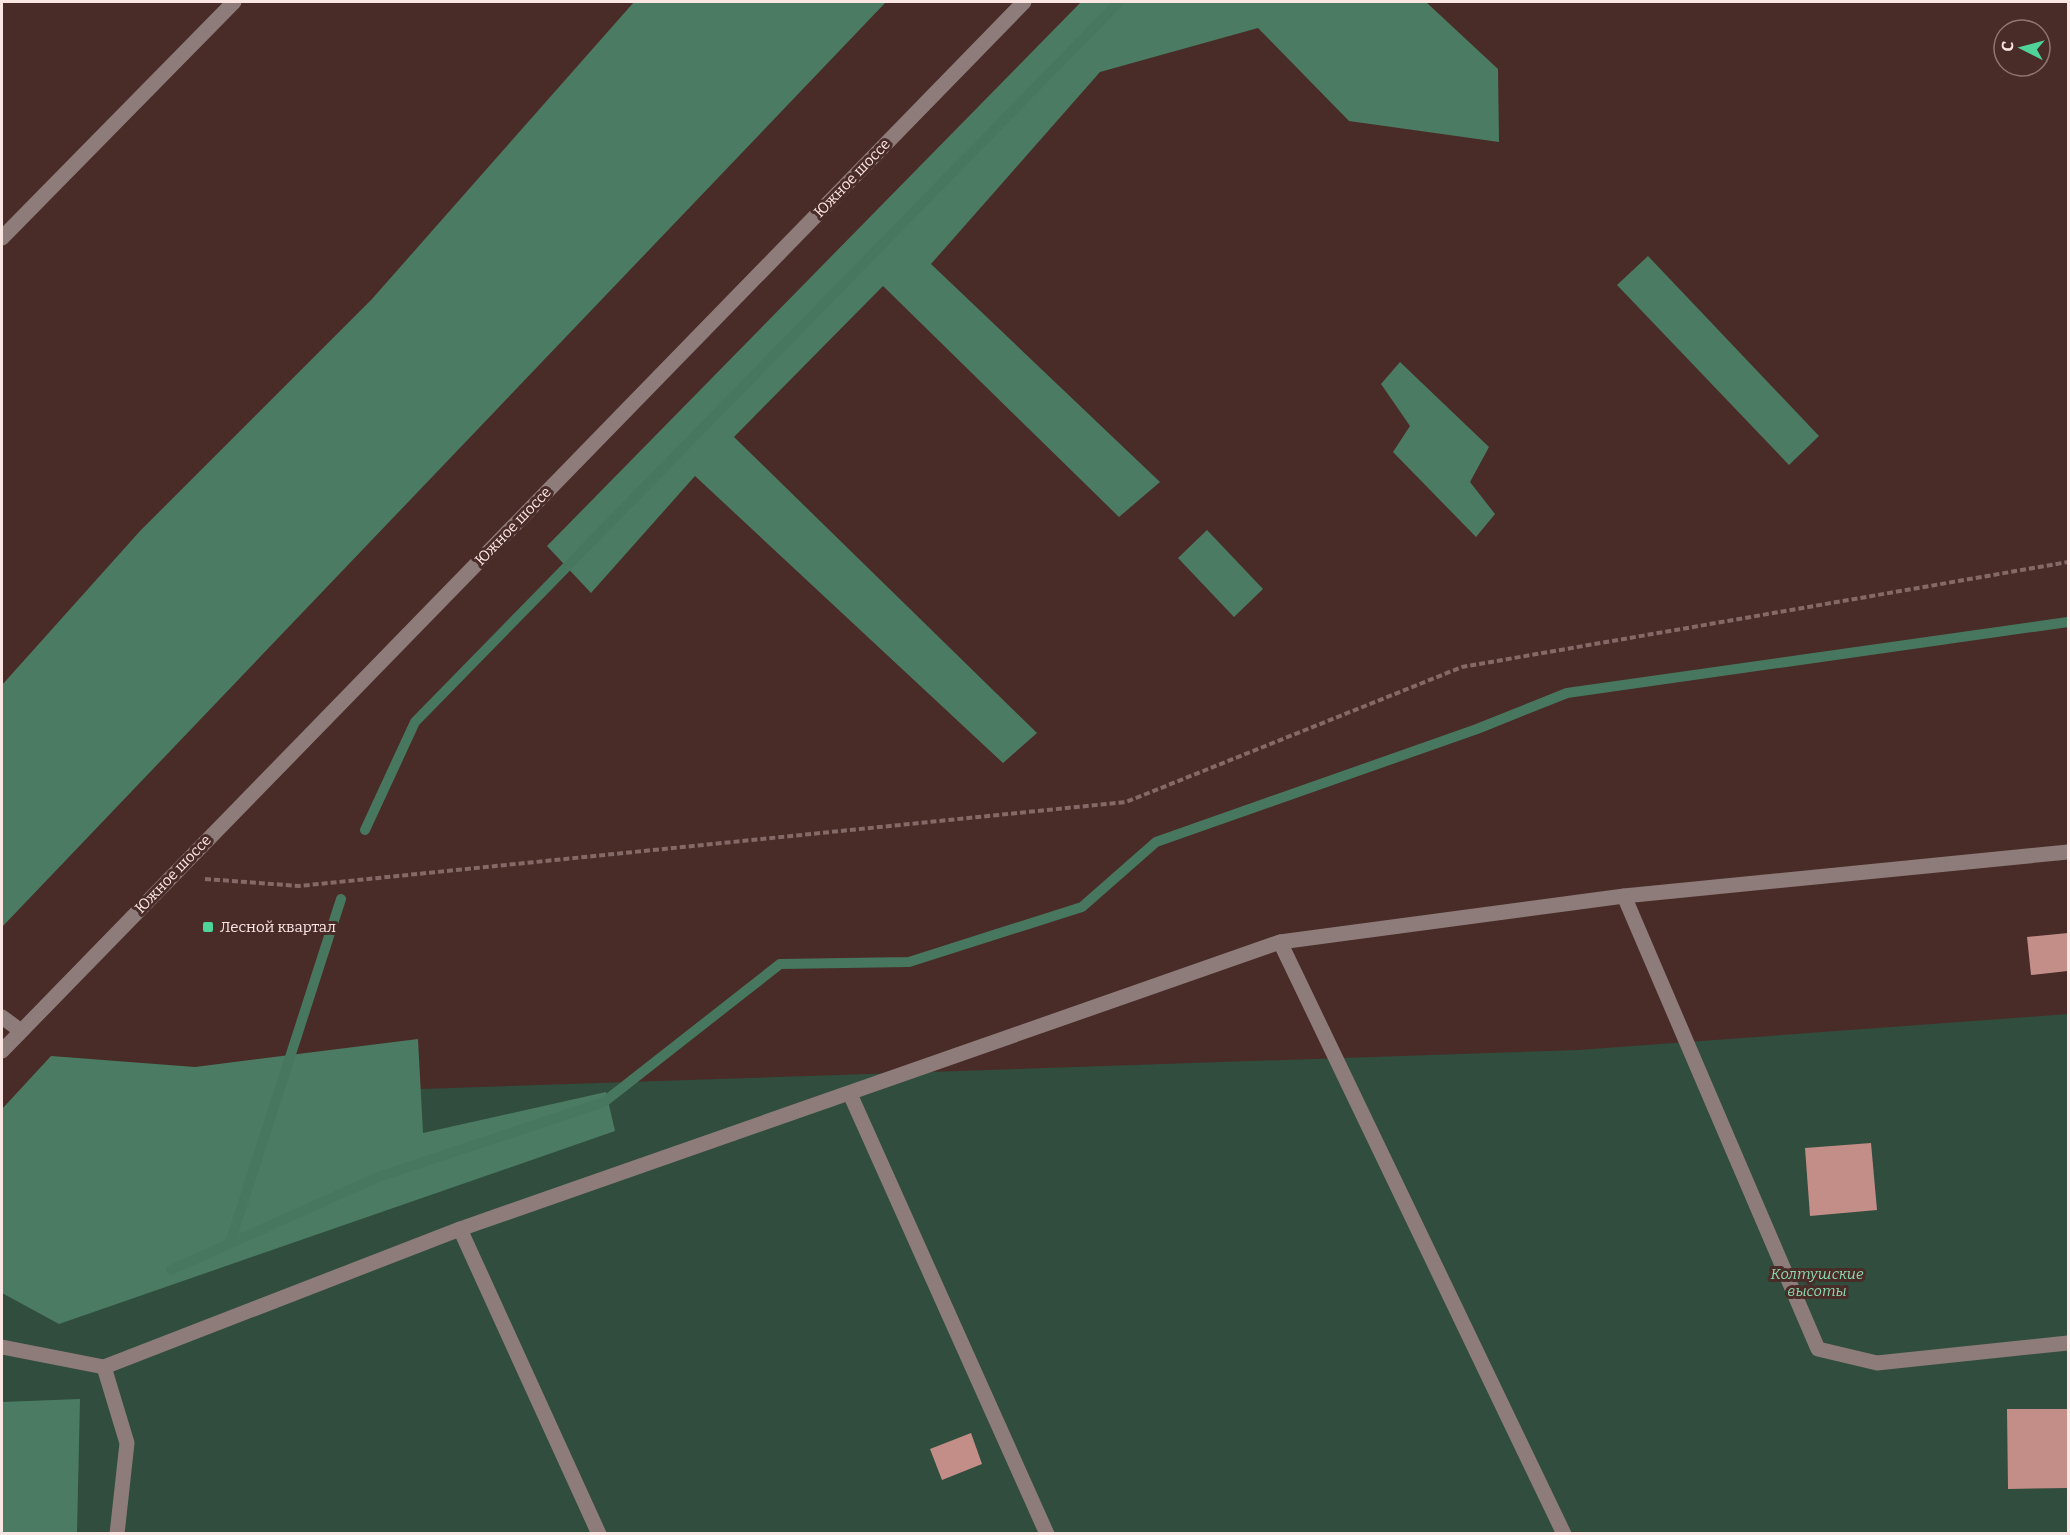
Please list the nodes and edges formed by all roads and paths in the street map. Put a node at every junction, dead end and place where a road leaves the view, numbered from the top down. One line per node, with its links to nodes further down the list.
1 (234, 2): 3 (street)
2 (1024, 2): 6 (street, Южное шоссе)
3 (2, 238)
4 (2068, 562): 6 (path)
5 (2068, 852): 7 (street)
6 (171, 877): 10 (street, Южное шоссе)
7 (1624, 896): 8 (street); 14 (street)
8 (1280, 942): 12 (street); 20 (street)
9 (2, 1017): 10 (street)
10 (21, 1031): 11 (street, Южное шоссе)
11 (2, 1051)
12 (850, 1094): 13 (street); 19 (street)
13 (460, 1229): 16 (street); 18 (street)
14 (2068, 1343)
15 (2, 1347): 16 (street)
16 (104, 1367): 17 (street)
17 (117, 1533)
18 (599, 1533)
19 (1047, 1533)
20 (1564, 1533)

